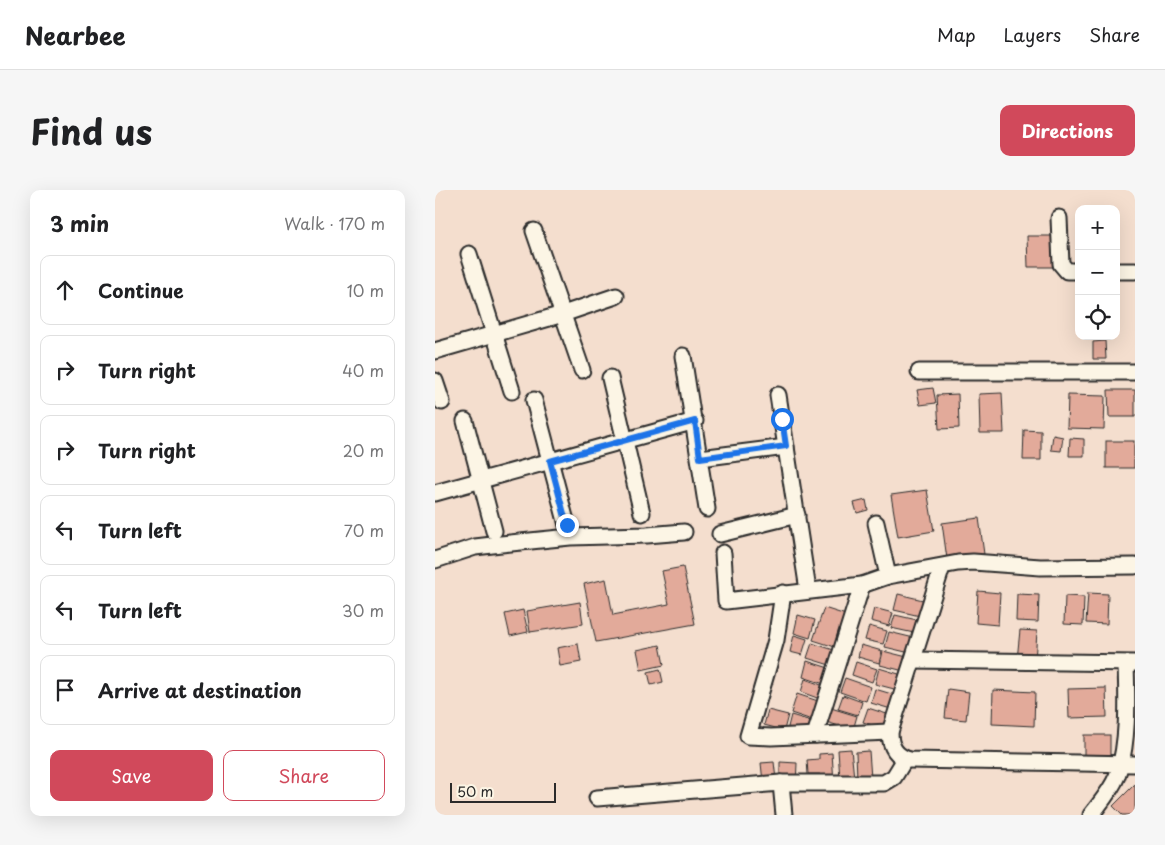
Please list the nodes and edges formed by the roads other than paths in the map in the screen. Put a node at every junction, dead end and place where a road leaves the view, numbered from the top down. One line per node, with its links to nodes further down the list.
1 (1059, 218): 4 (street)
2 (534, 231): 8 (street)
3 (469, 254): 9 (street)
4 (1075, 271)
5 (1120, 271): 6 (street)
6 (1135, 271)
7 (616, 296): 8 (street)
8 (563, 314): 9 (street); 12 (street)
9 (493, 335): 10 (street); 17 (street)
10 (435, 351)
11 (683, 356): 22 (street)
12 (582, 370)
13 (919, 372): 14 (street)
14 (1135, 372)
15 (610, 378): 23 (street)
16 (435, 381): 20 (street)
17 (512, 391)
18 (778, 395): 24 (street)
19 (534, 400): 26 (street)
20 (442, 402)
21 (465, 421): 27 (street)
22 (695, 421): 23 (street); 25 (street)
23 (623, 441): 26 (street); 30 (street)
24 (786, 446): 25 (street); 31 (street)
25 (700, 458): 29 (street)
26 (550, 461): 27 (street); 33 (street)
27 (481, 480): 28 (street); 34 (street)
28 (435, 493)
29 (707, 509)
30 (642, 513)
31 (797, 515): 36 (street); 43 (street)
32 (876, 523): 41 (street)
33 (567, 525)
34 (494, 531)
35 (684, 532): 38 (street)
36 (720, 534)
37 (723, 553): 44 (street)
38 (435, 560)
39 (1135, 566): 40 (street)
40 (942, 567): 41 (street); 45 (street)
41 (888, 576): 42 (street)
42 (862, 585): 43 (street); 48 (street)
43 (808, 590): 44 (street)
44 (783, 593): 48 (street)
45 (913, 660): 46 (street); 47 (street)
46 (1131, 663): 50 (street)
47 (890, 732): 48 (street); 49 (street)
48 (815, 735)
49 (905, 758): 50 (street); 51 (street)
50 (1128, 764): 54 (street)
51 (781, 783): 52 (street); 53 (street)
52 (597, 798)
53 (784, 815)
54 (1091, 815)

